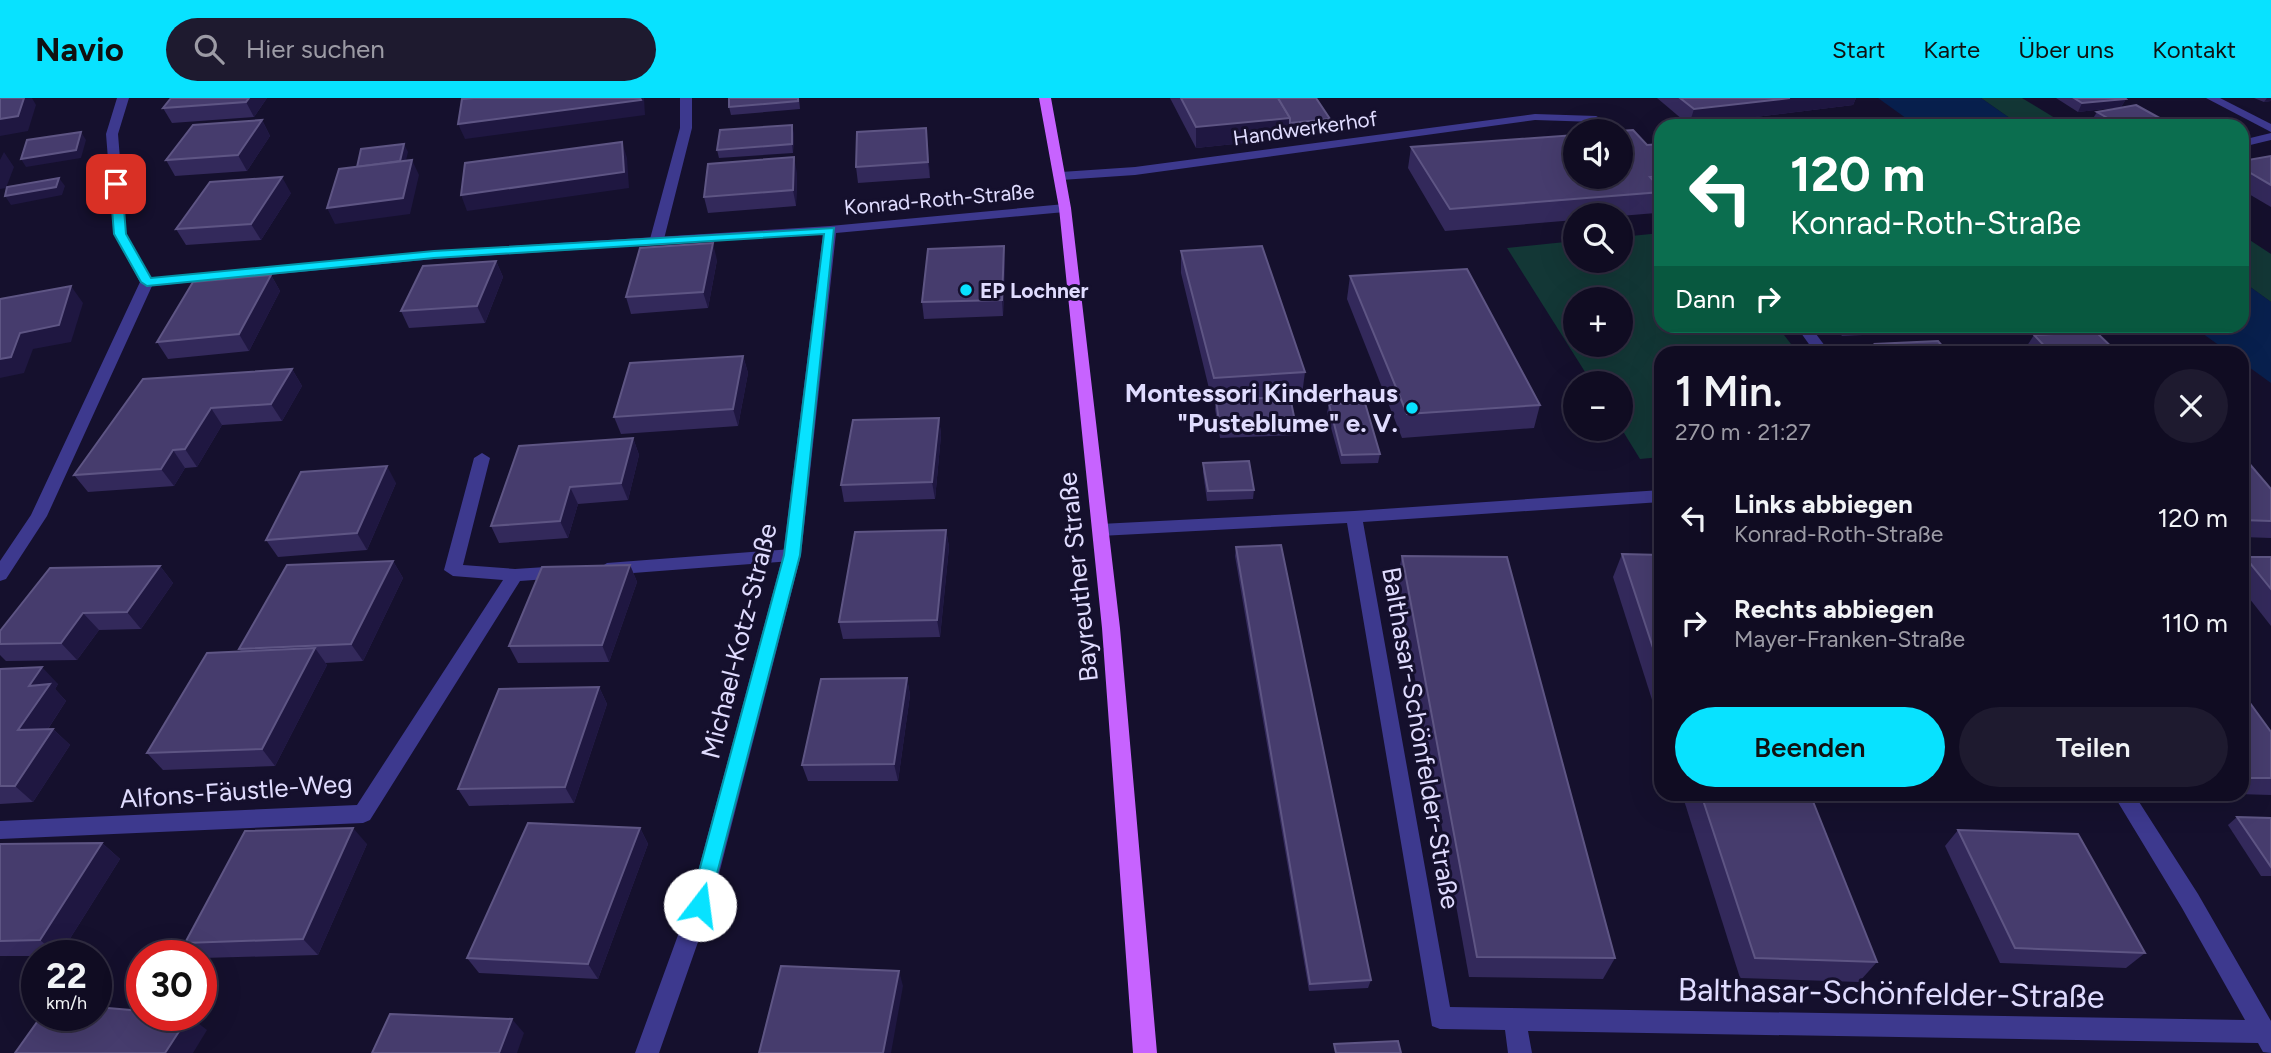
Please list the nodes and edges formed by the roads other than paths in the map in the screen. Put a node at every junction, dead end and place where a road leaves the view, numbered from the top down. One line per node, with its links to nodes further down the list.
1 (123, 98): 13 (street)
2 (686, 98): 12 (street)
3 (1045, 98): 9 (main road, Bayreuther Straße)
4 (2212, 98): 6 (street)
5 (1596, 119): 9 (street, Handwerkerhof)
6 (2271, 129)
7 (2271, 136): 8 (street)
8 (2249, 142)
9 (1060, 176): 10 (main road, Bayreuther Straße)
10 (1065, 208): 11 (street, Konrad-Roth-Straße); 17 (main road, Bayreuther Straße)
11 (830, 230): 12 (street, Konrad-Roth-Straße); 18 (street, Michael-Kotz-Straße)
12 (657, 239): 13 (street, Konrad-Roth-Straße)
13 (147, 282): 19 (street)
14 (482, 458): 20 (street)
15 (1654, 496): 16 (street)
16 (1353, 517): 17 (street); 23 (street, Balthasar-Schönfelder-Straße)
17 (1100, 530): 26 (main road, Bayreuther Straße)
18 (792, 555): 20 (street); 25 (street, Michael-Kotz-Straße)
19 (0, 575)
20 (514, 575): 22 (street, Alfons-Fäustle-Weg)
21 (2127, 801): 24 (street, Balthasar-Schönfelder-Straße)
22 (0, 831)
23 (1515, 1020): 24 (street, Balthasar-Schönfelder-Straße); 27 (street)
24 (2268, 1038)
25 (647, 1053)
26 (1145, 1053)
27 (1520, 1053)

